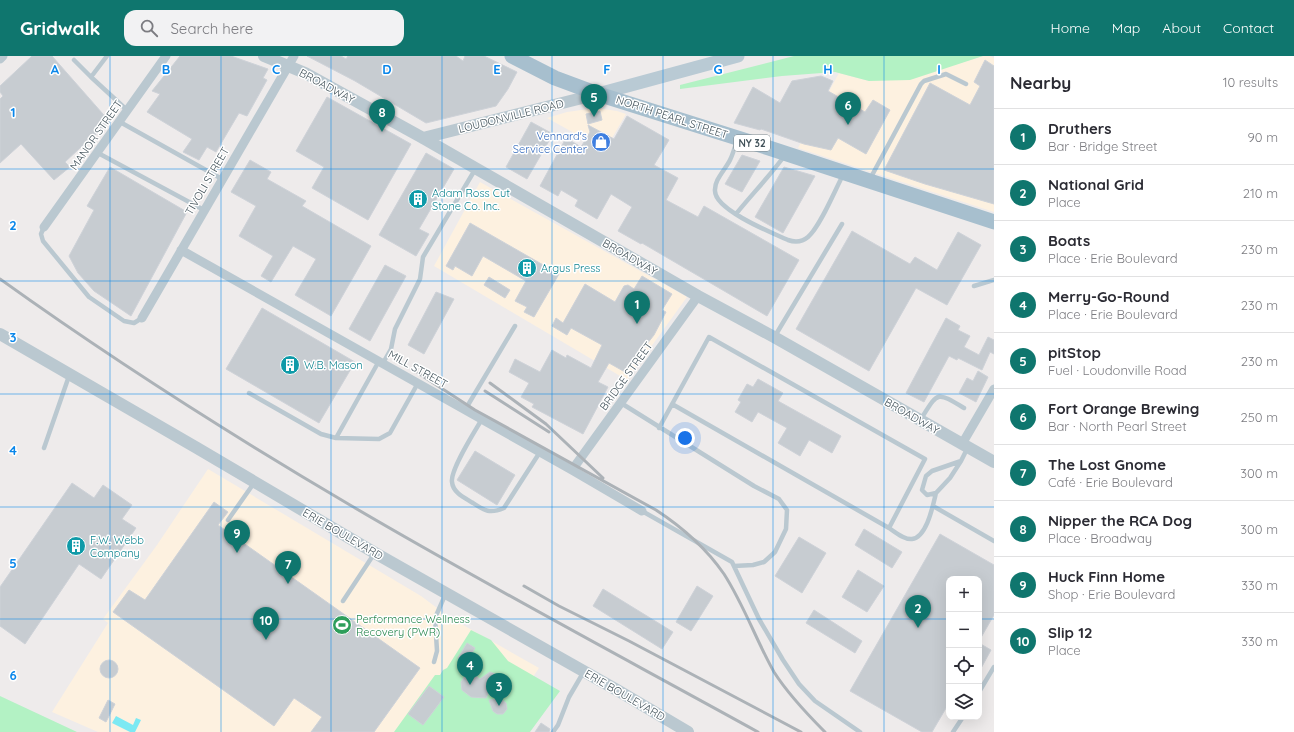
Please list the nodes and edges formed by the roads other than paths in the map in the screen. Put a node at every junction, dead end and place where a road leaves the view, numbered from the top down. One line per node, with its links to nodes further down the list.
1 (3, 56): 7 (street)
2 (107, 56): 10 (lane)
3 (166, 56): 13 (street, MANOR STREET)
4 (264, 56): 9 (street, BROADWAY)
5 (738, 56): 12 (main road, LOUDONVILLE ROAD)
6 (518, 57): 12 (main road, NORTH PEARL STREET / NY 32)
7 (0, 58)
8 (74, 60): 10 (lane)
9 (291, 61): 15 (street, BROADWAY); 21 (street, TIVOLI STREET)
10 (91, 77): 13 (lane)
11 (966, 84): 22 (lane)
12 (598, 94): 15 (street, LOUDONVILLE ROAD); 16 (main road, NORTH PEARL STREET / NY 32)
13 (128, 111): 14 (street, MANOR STREET)
14 (120, 122): 17 (street, MANOR STREET); 21 (lane)
15 (423, 138): 19 (street, BROADWAY)
16 (738, 138): 18 (main road, NORTH PEARL STREET / NY 32); 24 (lane)
17 (98, 153): 23 (lane); 27 (street, MANOR STREET)
18 (786, 154): 20 (main road, NORTH PEARL STREET / NY 32); 24 (lane)
19 (476, 168): 31 (street, BROADWAY); 36 (lane)
20 (844, 173): 22 (main road, NORTH PEARL STREET / NY 32); 24 (lane)
21 (222, 179): 23 (street, TIVOLI STREET)
22 (869, 181): 25 (main road, NORTH PEARL STREET / NY 32)
23 (204, 210): 28 (street, TIVOLI STREET)
24 (736, 214)
25 (994, 222)
26 (842, 224): 35 (lane)
27 (44, 227): 32 (lane)
28 (181, 250): 32 (street, TIVOLI STREET); 36 (street, MILL STREET)
29 (994, 280): 30 (lane)
30 (974, 286)
31 (698, 296): 35 (street, BROADWAY); 41 (street, BRIDGE STREET)
32 (142, 318)
33 (515, 326): 44 (lane)
34 (0, 334): 37 (street, ERIE BOULEVARD)
35 (774, 337): 46 (street, BROADWAY)
36 (381, 362): 38 (street, MILL STREET); 48 (lane)
37 (70, 375): 50 (lane); 55 (street, ERIE BOULEVARD)
38 (418, 383): 44 (street, MILL STREET); 48 (lane)
39 (994, 389): 49 (street)
40 (249, 394): 48 (lane)
41 (621, 403): 47 (lane); 54 (street, BRIDGE STREET)
42 (672, 404): 47 (lane); 60 (lane); 60 (lane)
43 (964, 408): 46 (lane)
44 (465, 410): 45 (street, MILL STREET)
45 (482, 419): 51 (street, MILL STREET); 51 (lane)
46 (920, 420): 49 (street, BROADWAY)
47 (659, 428): 63 (lane)
48 (336, 438)
49 (965, 446): 52 (lane); 53 (street, BROADWAY)
50 (44, 448)
51 (540, 452): 54 (street, MILL STREET)
52 (960, 461): 56 (lane); 56 (lane)
53 (994, 462)
54 (572, 470): 58 (street, MILL STREET)
55 (255, 482): 59 (lane); 62 (street, ERIE BOULEVARD)
56 (936, 493): 57 (lane)
57 (933, 506): 60 (lane); 61 (lane)
58 (642, 512): 63 (lane)
59 (228, 520)
60 (889, 528)
61 (994, 541)
62 (375, 553): 64 (street, ERIE BOULEVARD); 65 (lane)
63 (734, 566): 73 (lane)
64 (446, 593): 66 (lane); 68 (street, ERIE BOULEVARD)
65 (343, 601)
66 (434, 662)
67 (994, 667): 69 (lane)
68 (584, 671): 71 (lane); 72 (street, ERIE BOULEVARD)
69 (982, 687)
70 (961, 720): 74 (lane)
71 (553, 732)
72 (688, 732)
73 (860, 732)
74 (953, 732)

